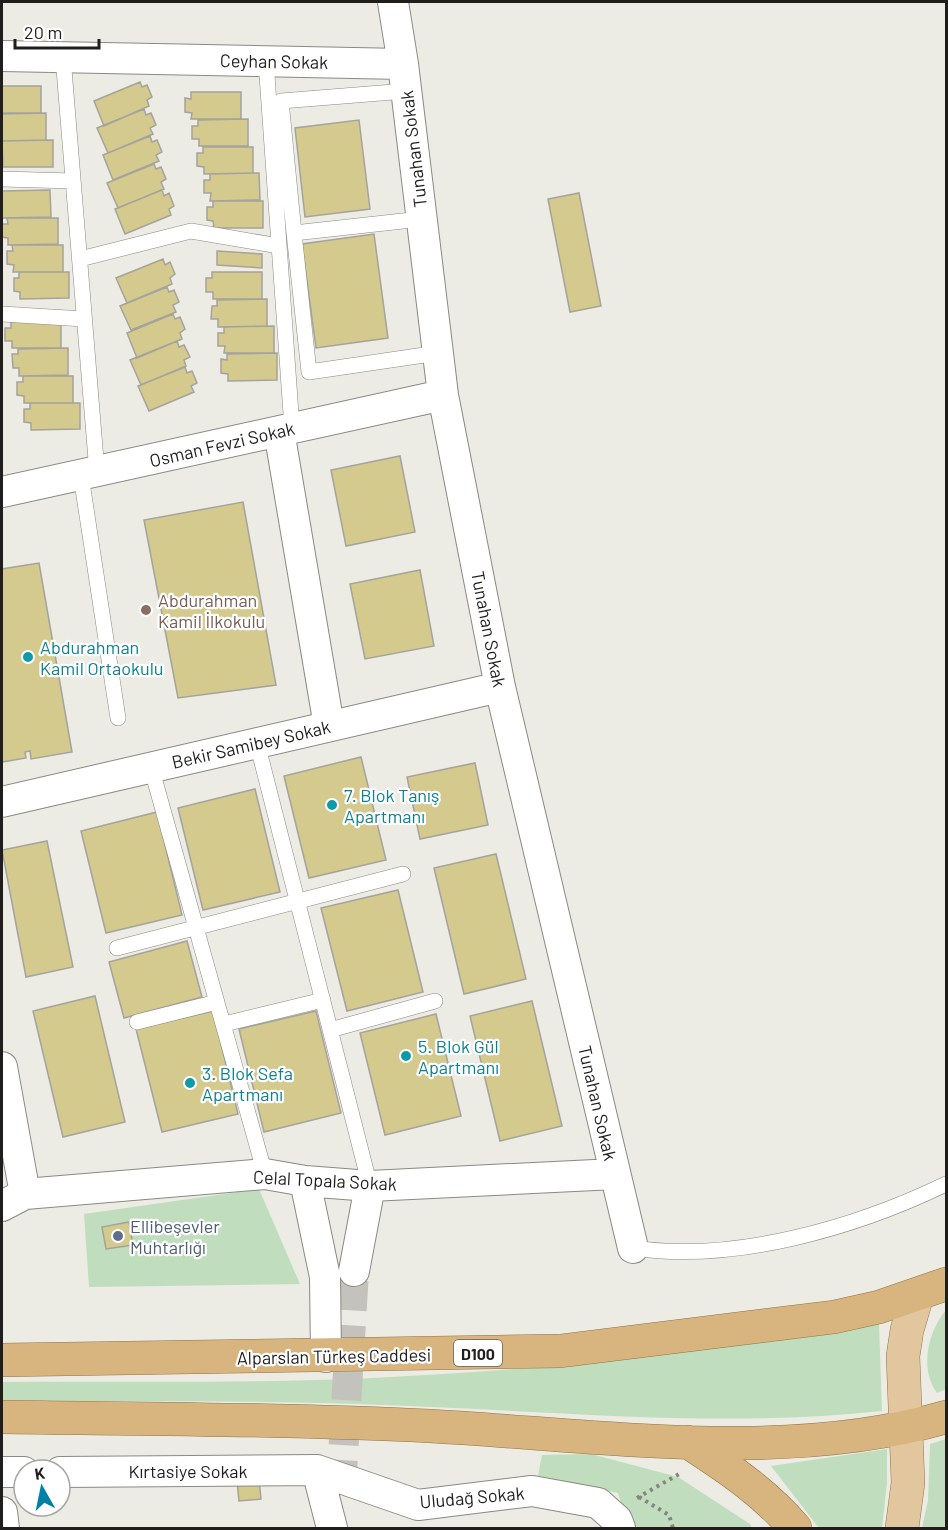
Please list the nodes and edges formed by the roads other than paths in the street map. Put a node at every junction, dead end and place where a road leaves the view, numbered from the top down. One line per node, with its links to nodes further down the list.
1 (393, 2): 5 (street, Tunahan Sokak)
2 (2, 56): 3 (street, Ceyhan Sokak)
3 (63, 57): 4 (street, Ceyhan Sokak); 7 (lane)
4 (266, 61): 5 (street, Ceyhan Sokak); 10 (lane)
5 (404, 77): 8 (street, Tunahan Sokak); 9 (lane)
6 (2, 179): 7 (lane)
7 (73, 181): 11 (lane)
8 (421, 219): 9 (lane); 14 (street, Tunahan Sokak)
9 (294, 232): 14 (lane)
10 (279, 246): 11 (lane); 16 (lane)
11 (80, 259): 13 (lane)
12 (2, 314): 13 (lane)
13 (84, 319): 17 (lane)
14 (438, 353): 15 (street, Tunahan Sokak)
15 (443, 395): 16 (street, Osman Fevzi Sokak); 19 (street, Tunahan Sokak)
16 (286, 430): 17 (street, Osman Fevzi Sokak); 21 (street)
17 (88, 474): 18 (street, Osman Fevzi Sokak); 20 (lane)
18 (2, 492)
19 (500, 687): 21 (street, Bekir Samibey Sokak); 37 (street, Tunahan Sokak)
20 (118, 718)
21 (329, 726): 22 (street, Bekir Samibey Sokak)
22 (257, 743): 23 (street, Bekir Samibey Sokak); 26 (lane)
23 (151, 767): 24 (street, Bekir Samibey Sokak); 27 (lane)
24 (2, 802)
25 (403, 874): 26 (lane)
26 (298, 901): 27 (lane); 29 (lane)
27 (196, 927): 28 (lane); 31 (lane)
28 (117, 948)
29 (323, 1000): 33 (lane); 34 (lane)
30 (435, 1001): 34 (lane)
31 (218, 1002): 32 (lane); 33 (lane)
32 (137, 1022)
33 (224, 1024): 36 (lane)
34 (330, 1030): 40 (lane)
35 (2, 1066): 41 (street)
36 (265, 1174): 38 (street, Celal Topala Sokak); 41 (street, Celal Topala Sokak)
37 (615, 1174): 40 (street, Celal Topala Sokak); 42 (street, Tunahan Sokak)
38 (305, 1181): 40 (street, Celal Topala Sokak); 45 (street)
39 (946, 1184): 42 (lane)
40 (370, 1186): 43 (street)
41 (13, 1200)
42 (633, 1248)
43 (354, 1271)
44 (932, 1290): 45 (highway, Alparslan Türkeş Caddesi / D100); 49 (main road)
45 (326, 1357): 46 (highway, Alparslan Türkeş Caddesi / D100)
46 (2, 1360)
47 (2, 1417): 50 (highway)
48 (946, 1417): 49 (highway)
49 (906, 1429): 50 (highway); 60 (main road)
50 (688, 1442): 59 (highway)
51 (317, 1470): 52 (street, Kırtasiye Sokak); 55 (street, Uludağ Sokak); 57 (street)
52 (72, 1472)
53 (341, 1490): 58 (street)
54 (2, 1512): 56 (street)
55 (615, 1521)
56 (4, 1528)
57 (332, 1528)
58 (349, 1528)
59 (795, 1528)
60 (902, 1528)

